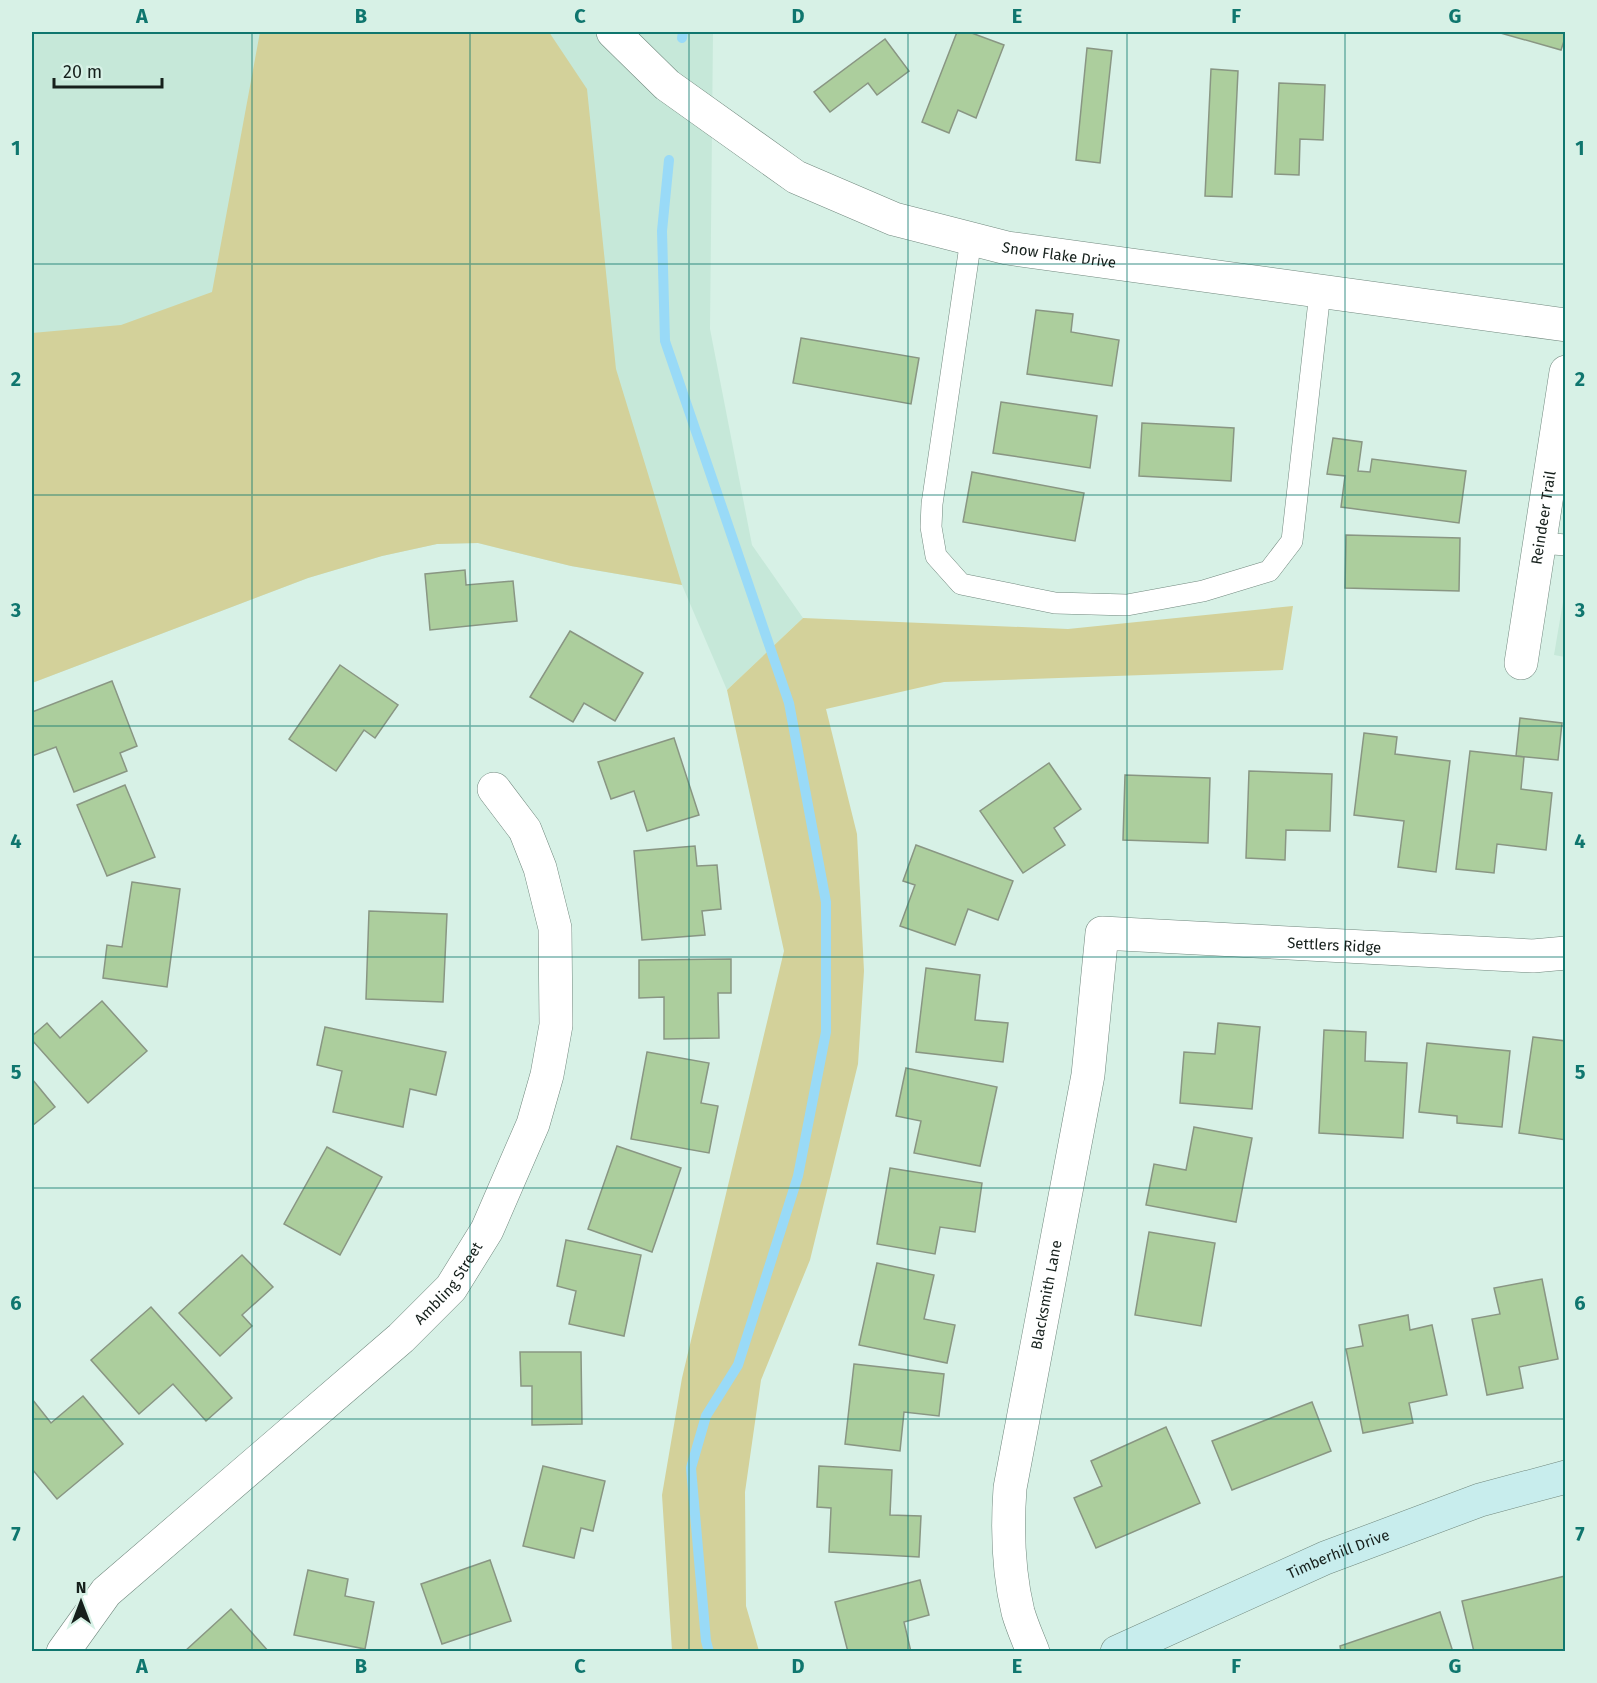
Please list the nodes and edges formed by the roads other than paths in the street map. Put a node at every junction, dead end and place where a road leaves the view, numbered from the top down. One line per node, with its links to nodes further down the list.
1 (613, 32): 2 (street, Snow Flake Drive)
2 (971, 239): 3 (street, Snow Flake Drive); 3 (lane)
3 (1320, 292): 4 (street, Snow Flake Drive)
4 (1566, 326)
5 (1566, 372): 6 (street, Reindeer Trail)
6 (1553, 544): 7 (street, Reindeer Trail)
7 (1521, 663)
8 (495, 789): 12 (street, Ambling Street)
9 (1102, 933): 10 (street, Settlers Ridge); 13 (street, Blacksmith Lane)
10 (1566, 953)
11 (1566, 1477): 14 (street, Timberhill Drive)
12 (63, 1652)
13 (1033, 1652)
14 (1117, 1652)

